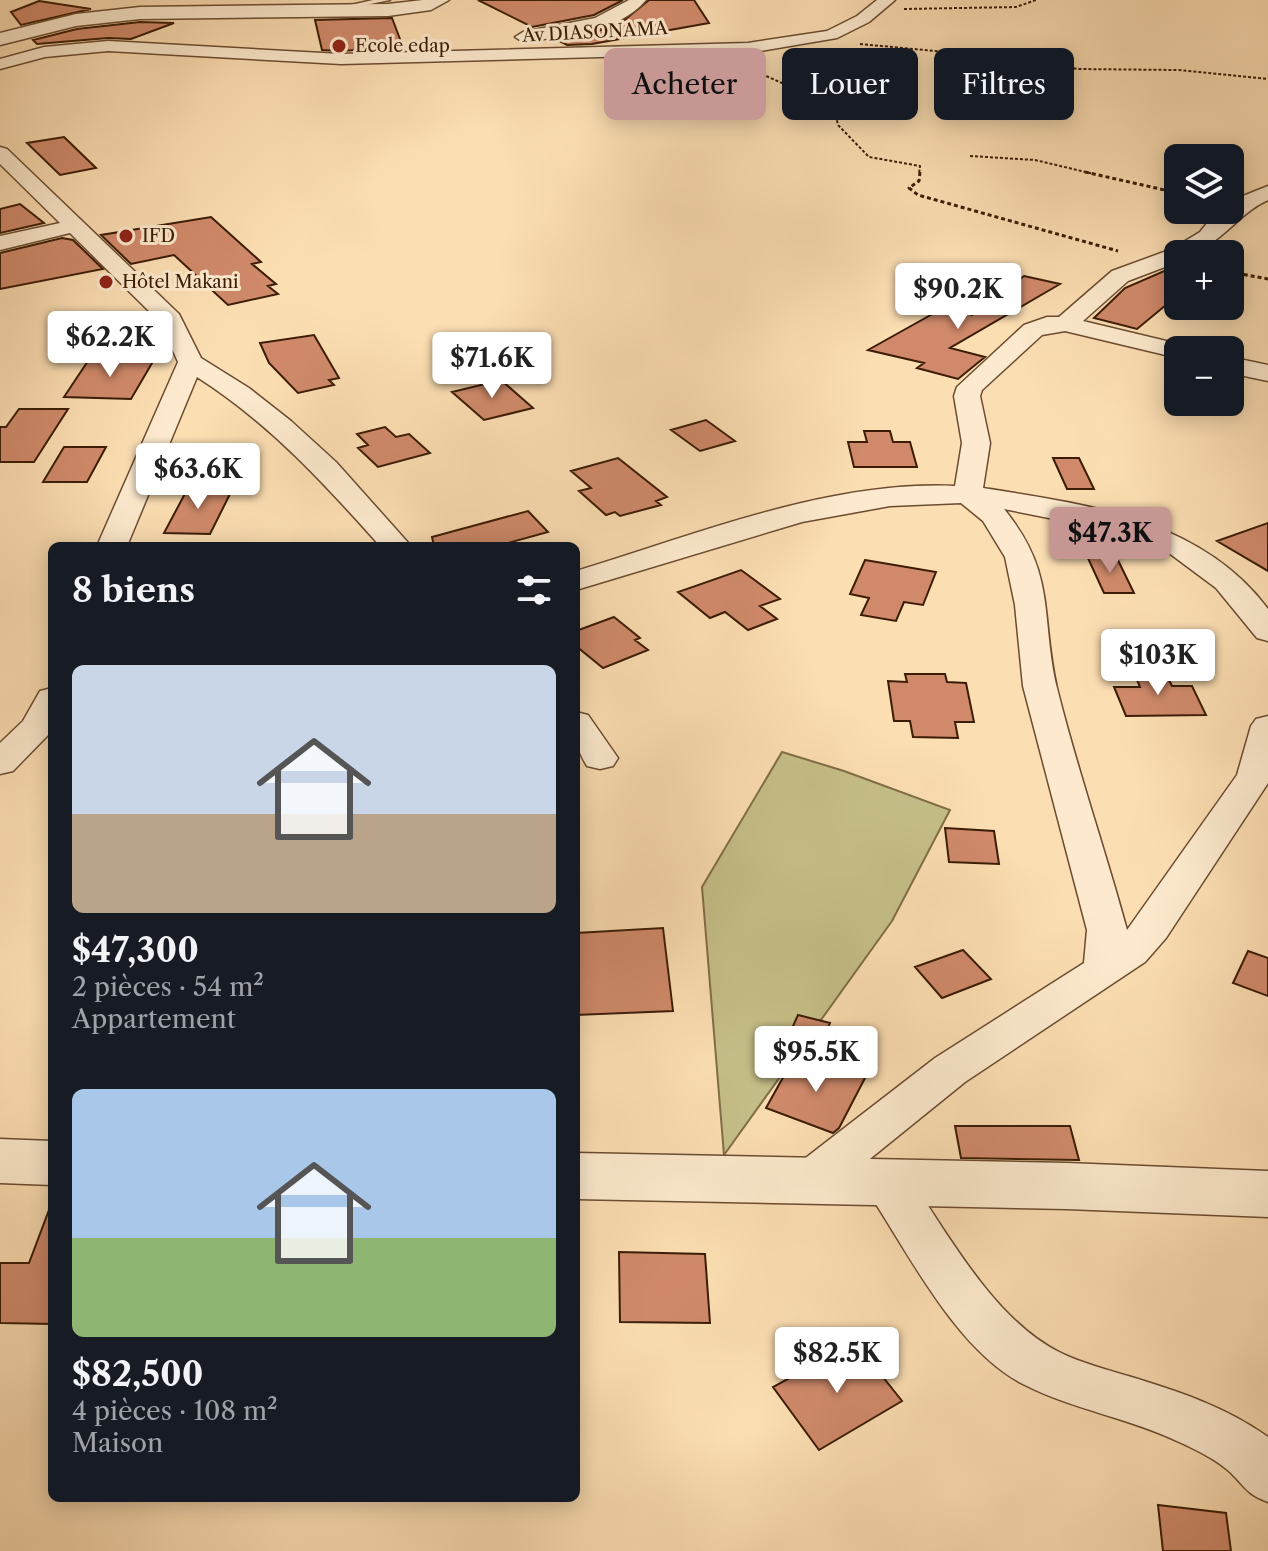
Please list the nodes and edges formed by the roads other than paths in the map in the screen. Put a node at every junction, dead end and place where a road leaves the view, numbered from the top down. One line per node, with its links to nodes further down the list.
1 (386, 0): 5 (lane)
2 (440, 0): 5 (street)
3 (638, 0): 7 (street)
4 (883, 4): 7 (street, Av DIASONAMA)
5 (316, 10): 6 (street)
6 (0, 39)
7 (294, 55): 8 (street)
8 (0, 64)
9 (0, 153): 15 (street)
10 (1268, 192): 11 (street)
11 (1244, 205)
12 (1244, 206): 13 (street)
13 (1268, 211)
14 (1218, 224): 16 (street)
15 (74, 226): 17 (street); 21 (street)
16 (1202, 240)
17 (0, 243)
18 (1164, 259): 19 (street)
19 (1065, 324): 20 (street); 24 (street)
20 (1164, 348)
21 (191, 362): 25 (street); 26 (street)
22 (1244, 368): 23 (street)
23 (1268, 373)
24 (968, 495): 27 (street); 28 (street); 37 (street)
25 (114, 542)
26 (392, 542)
27 (580, 580)
28 (1258, 597): 29 (street)
29 (1268, 631)
30 (48, 706): 34 (street)
31 (1268, 726): 36 (street)
32 (580, 728): 35 (street)
33 (48, 751): 34 (street)
34 (3, 758)
35 (600, 758)
36 (1262, 776): 37 (street)
37 (1104, 972): 41 (street)
38 (0, 1161): 39 (street)
39 (48, 1163)
40 (580, 1176): 41 (street)
41 (807, 1183): 42 (street)
42 (889, 1185): 43 (street); 44 (street)
43 (1268, 1194)
44 (1268, 1477)

